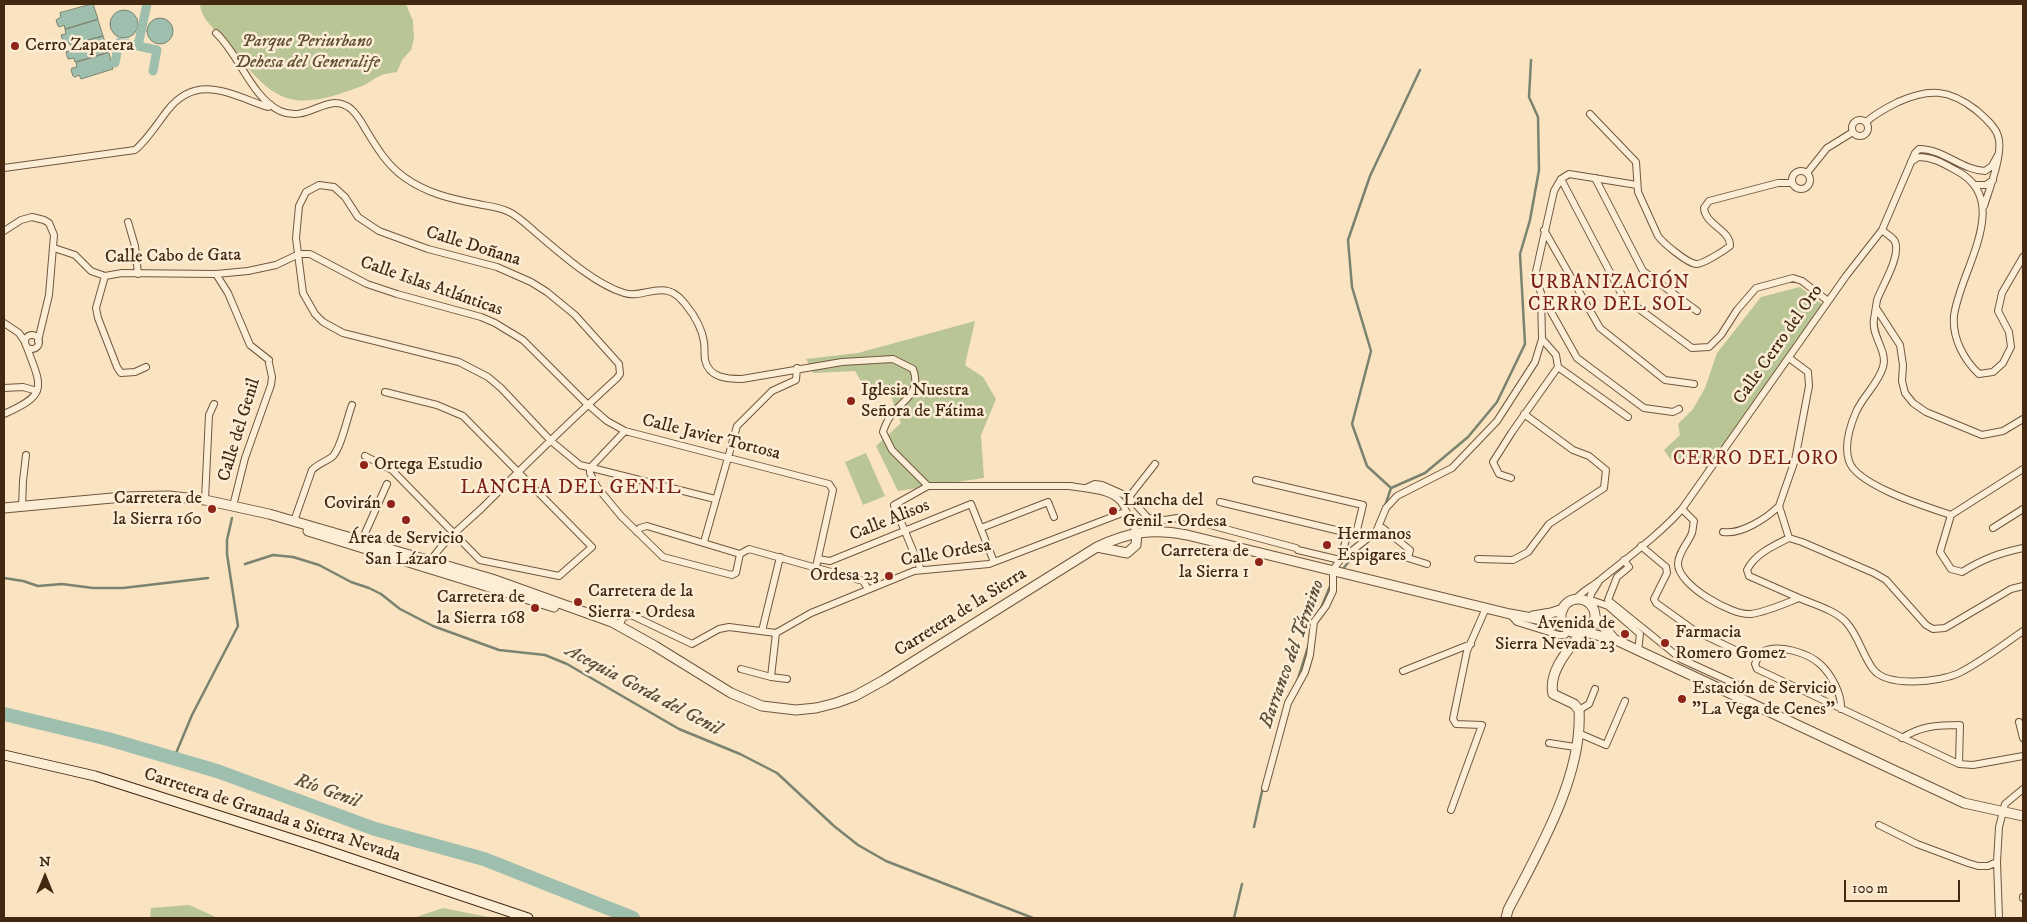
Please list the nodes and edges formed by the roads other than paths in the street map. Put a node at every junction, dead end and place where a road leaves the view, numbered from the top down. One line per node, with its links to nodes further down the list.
1 (216, 33): 2 (street)
2 (271, 105): 8 (street); 43 (street)
3 (1590, 114): 15 (street)
4 (1866, 122): 5 (street); 5 (street); 6 (street)
5 (1853, 132): 10 (street)
6 (1998, 154): 9 (street); 12 (street)
7 (1910, 163): 9 (street); 16 (street); 20 (street, Calle Cerro del Oro)
8 (4, 168)
9 (1985, 171): 12 (street)
10 (1807, 173): 14 (street); 14 (street)
11 (1595, 178): 13 (street); 15 (street); 31 (street)
12 (1993, 178): 16 (street); 17 (street)
13 (1561, 179): 19 (street); 29 (street)
14 (1792, 183): 15 (street)
15 (1637, 185)
16 (1974, 185): 17 (street)
17 (1983, 210): 24 (street)
18 (128, 222): 25 (street)
19 (1544, 230): 28 (street); 44 (street)
20 (1882, 230): 29 (street, Calle Cerro del Oro); 30 (street)
21 (4, 231): 22 (street)
22 (54, 248): 27 (street, Calle Cabo de Gata); 33 (street)
23 (299, 254): 26 (street, Calle Cabo de Gata); 49 (street, Calle Islas Atlánticas); 49 (street, Calle Doñana); 57 (street, Calle Doñana)
24 (2023, 257)
25 (138, 274): 26 (street, Calle Cabo de Gata); 27 (street, Calle Cabo de Gata)
26 (216, 274): 74 (street, Calle del Genil)
27 (105, 276): 41 (street)
28 (1540, 293): 36 (street); 51 (street)
29 (1828, 302): 39 (street, Calle Cerro del Oro)
30 (1876, 308): 55 (street); 82 (street)
31 (1697, 311)
32 (4, 323): 34 (street)
33 (41, 328): 35 (street); 38 (street)
34 (19, 334): 35 (street); 37 (street)
35 (30, 335): 37 (street); 38 (street)
36 (1542, 339): 42 (street); 85 (street)
37 (25, 344): 38 (street); 40 (street)
38 (38, 344): 40 (street)
39 (1788, 358): 75 (street); 78 (street, Calle Cerro del Oro)
40 (32, 360): 46 (street)
41 (146, 367)
42 (1558, 367): 53 (street); 54 (street)
43 (797, 368): 60 (street); 68 (street)
44 (1694, 384)
45 (4, 388): 46 (street)
46 (36, 391): 52 (street)
47 (385, 392): 65 (street)
48 (214, 404): 72 (street)
49 (589, 404): 56 (street, Calle Javier Tortosa); 57 (street, Calle Doñana)
50 (352, 405): 84 (street)
51 (1679, 409)
52 (4, 414)
53 (1524, 414): 66 (street); 104 (street)
54 (1628, 417)
55 (2023, 419)
56 (625, 431): 60 (street, Calle Javier Tortosa); 62 (street)
57 (551, 441): 62 (street, Calle Doñana); 65 (street, Calle Doñana)
58 (26, 455): 77 (street)
59 (365, 456): 64 (street)
60 (727, 457): 71 (street); 103 (street, Calle Javier Tortosa)
61 (1155, 464): 70 (street)
62 (590, 468): 71 (street, Calle Doñana); 89 (street)
63 (2023, 469): 82 (street)
64 (392, 470): 92 (street); 95 (street)
65 (518, 472): 92 (street, Calle Doñana); 92 (street)
66 (1511, 478)
67 (1256, 480): 93 (street)
68 (928, 486): 69 (street); 88 (street)
69 (1085, 489): 70 (street); 80 (street)
70 (1129, 497): 105 (street)
71 (715, 499): 96 (street)
72 (205, 500): 74 (street, Carretera de la Sierra); 77 (street, Carretera de la Sierra)
73 (1220, 502): 93 (street)
74 (233, 506): 81 (street, Carretera de la Sierra)
75 (1779, 506): 91 (street); 94 (street)
76 (4, 508): 77 (street, Carretera de la Sierra)
77 (22, 508)
78 (1682, 509): 97 (street, Calle Cerro del Oro); 117 (street)
79 (2023, 510): 87 (street)
80 (1125, 512): 90 (street); 108 (street, Calle Ordesa)
81 (262, 514): 84 (street, Carretera de la Sierra); 101 (street, Carretera de la Sierra)
82 (1950, 515): 99 (street)
83 (1054, 517): 86 (street)
84 (294, 521): 95 (street, Carretera de la Sierra)
85 (1379, 525): 105 (street); 109 (street)
86 (981, 528): 88 (street, Calle Alisos); 108 (street)
87 (1993, 528)
88 (905, 531): 103 (street, Calle Alisos); 111 (street)
89 (637, 532): 96 (street); 100 (street)
90 (1136, 532): 98 (street, Carretera de la Sierra); 98 (street); 112 (street, Carretera de la Sierra)
91 (1723, 532)
92 (456, 533): 107 (street, Calle Doñana)
93 (1348, 533): 105 (street)
94 (1789, 538): 115 (street); 117 (street)
95 (362, 540): 107 (street, Carretera de la Sierra)
96 (704, 542): 100 (street)
97 (1641, 546): 106 (street, Calle Cerro del Oro); 135 (street)
98 (1097, 547): 125 (street, Carretera de la Sierra)
99 (2023, 548)
100 (740, 554): 102 (street)
101 (393, 557): 107 (street); 113 (street, Carretera de la Sierra)
102 (780, 557): 110 (street); 127 (street)
103 (818, 559): 110 (street)
104 (1478, 559)
105 (1340, 560): 112 (street)
106 (1624, 560): 114 (street, Calle Cerro del Oro); 140 (street)
107 (431, 561): 113 (street); 125 (street, Carretera de la Sierra)
108 (994, 562): 111 (street, Calle Ordesa)
109 (1427, 564)
110 (816, 567): 116 (street)
111 (921, 570): 116 (street, Calle Ordesa)
112 (1334, 570): 120 (street, Carretera de la Sierra); 154 (street)
113 (469, 580): 125 (street, Carretera de la Sierra)
114 (1598, 582): 118 (street, Calle Cerro del Oro); 119 (street, Calle Cerro del Oro)
115 (2023, 586)
116 (868, 588): 129 (street, Calle Ordesa)
117 (1799, 598): 128 (street)
118 (1576, 599): 119 (street); 121 (street)
119 (1590, 603): 124 (street); 134 (street)
120 (1486, 608): 122 (street, Carretera de la Sierra); 132 (street)
121 (1563, 609): 123 (street); 126 (street)
122 (1510, 614): 123 (street, Carretera de la Sierra); 126 (street)
123 (1528, 617): 126 (street)
124 (1595, 617): 130 (street); 131 (street)
125 (618, 626): 127 (street)
126 (1568, 630): 130 (street); 133 (street)
127 (762, 631): 129 (street)
128 (2023, 631)
129 (776, 633): 138 (street)
130 (1583, 633): 131 (street); 133 (street)
131 (1616, 640): 134 (street)
132 (1471, 644): 137 (street); 156 (street)
133 (1568, 647): 144 (street)
134 (1638, 651): 157 (street)
135 (1746, 655)
136 (741, 669): 138 (street)
137 (1403, 671)
138 (771, 677): 139 (street)
139 (787, 679)
140 (1738, 685)
141 (1595, 689): 144 (street)
142 (1625, 701): 146 (street)
143 (1841, 709): 143 (street); 147 (street)
144 (1579, 710): 146 (street)
145 (2019, 722): 148 (street)
146 (1578, 732): 150 (street)
147 (1902, 738): 153 (street); 153 (street)
148 (2023, 738)
149 (1549, 744): 150 (street)
150 (1575, 747): 162 (street)
151 (4, 754): 161 (street, Carretera de Granada a Sierra Nevada)
152 (2023, 756): 153 (street)
153 (1959, 764)
154 (1265, 788)
155 (2023, 789): 157 (street)
156 (1451, 810)
157 (2002, 813): 158 (street); 160 (street)
158 (2023, 816)
159 (1879, 825): 160 (street)
160 (1997, 862): 163 (street)
161 (528, 918)
162 (1506, 918)
163 (1999, 918)

